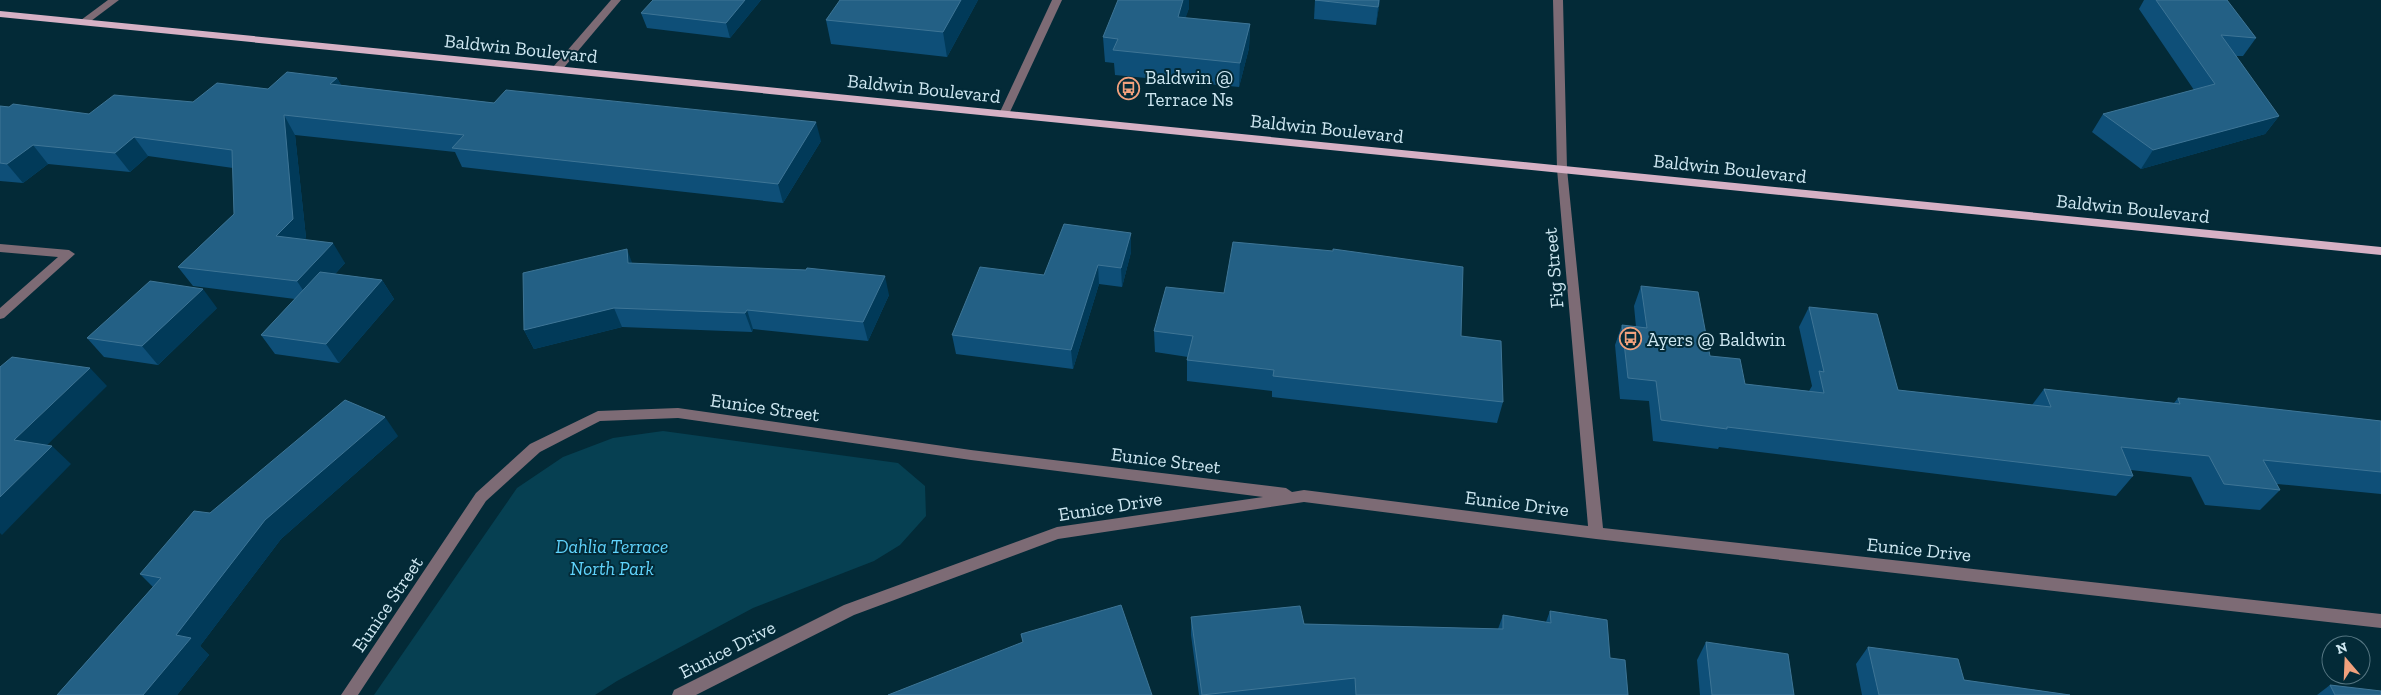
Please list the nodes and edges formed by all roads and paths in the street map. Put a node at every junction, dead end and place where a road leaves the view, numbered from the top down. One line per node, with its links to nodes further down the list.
1 (114, 0): 6 (street)
2 (616, 0): 7 (street)
3 (1057, 0): 8 (street)
4 (1558, 0): 9 (street, Fig Street)
5 (0, 14): 6 (main road, Baldwin Boulevard)
6 (84, 22): 7 (main road, Baldwin Boulevard)
7 (556, 69): 8 (main road, Baldwin Boulevard)
8 (1004, 114): 9 (main road, Baldwin Boulevard)
9 (1562, 169): 11 (main road, Baldwin Boulevard); 14 (street, Fig Street)
10 (0, 248): 12 (street)
11 (2381, 250)
12 (0, 315)
13 (1304, 496): 14 (street, Eunice Drive); 16 (street, Eunice Street); 17 (street, Eunice Drive)
14 (1596, 533): 15 (street, Eunice Drive)
15 (2381, 621)
16 (349, 695)
17 (680, 695)

